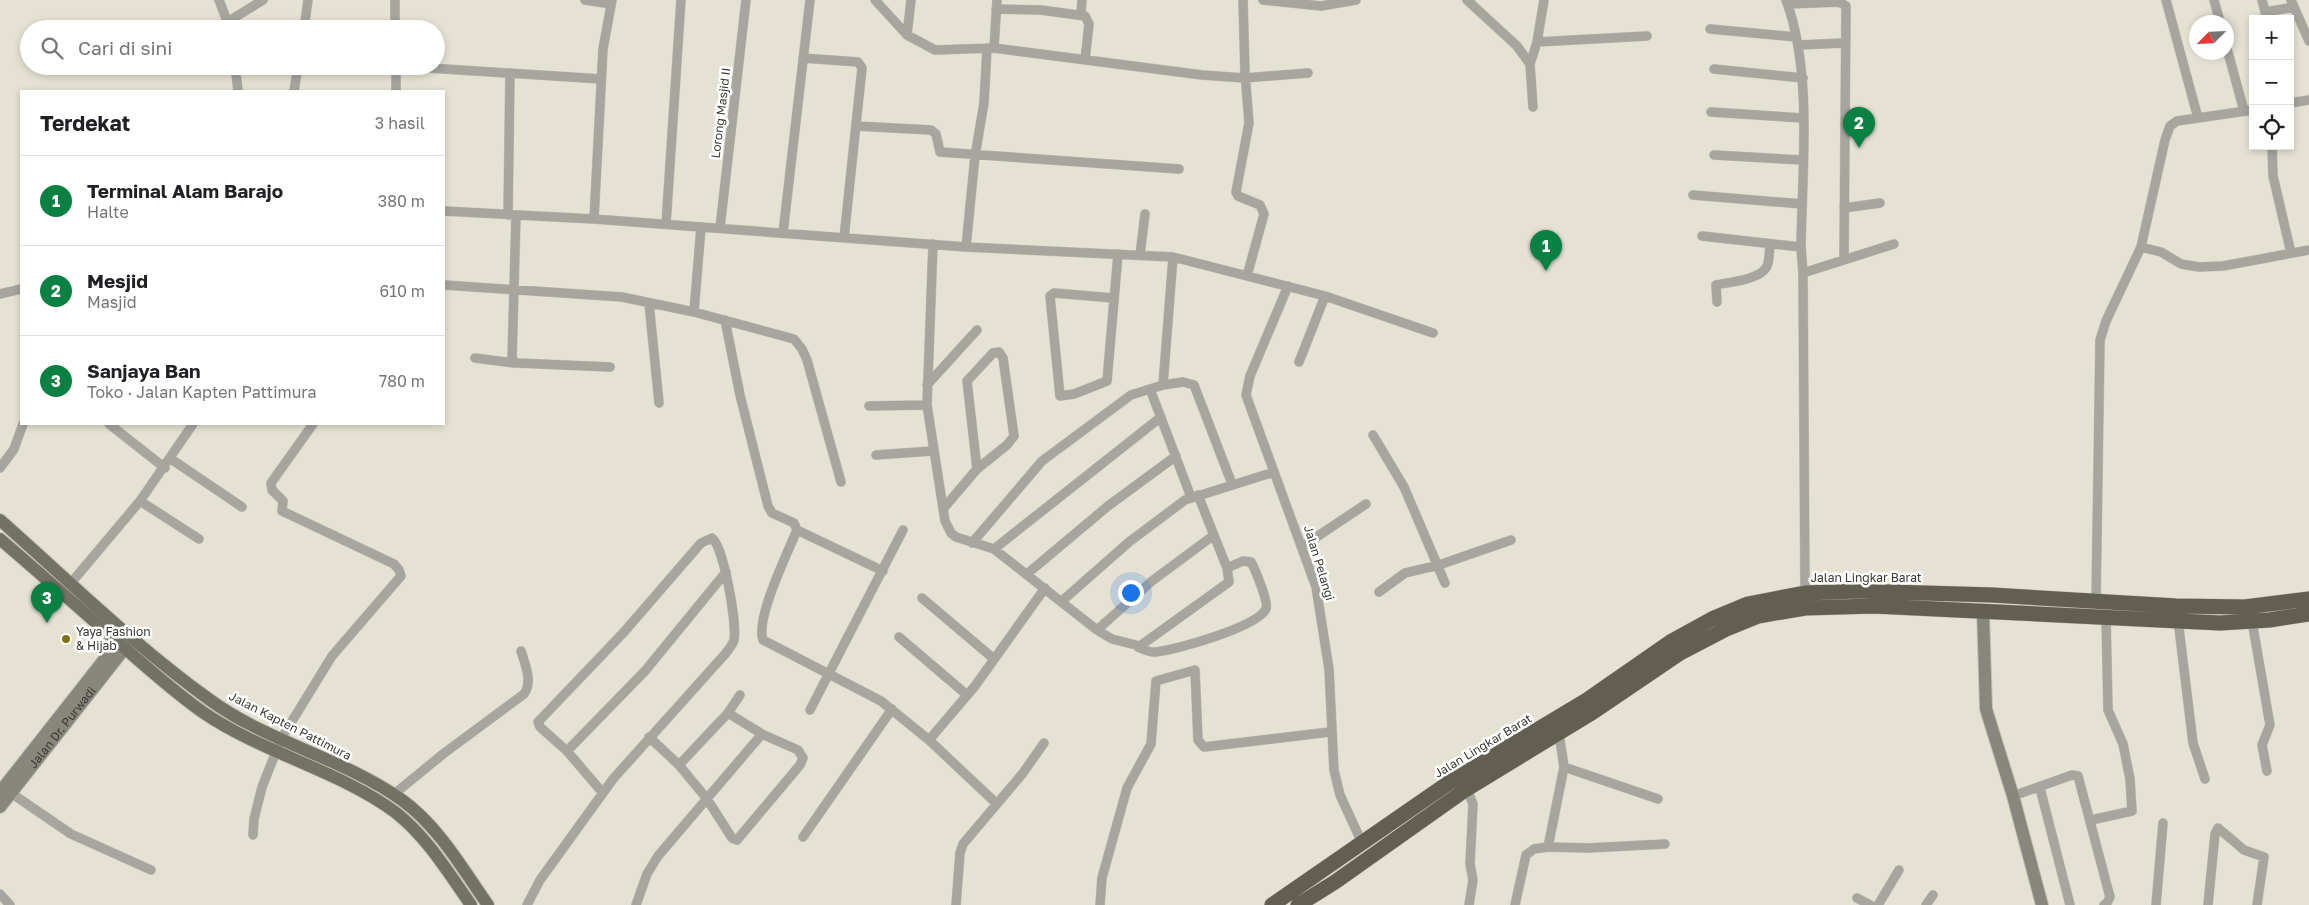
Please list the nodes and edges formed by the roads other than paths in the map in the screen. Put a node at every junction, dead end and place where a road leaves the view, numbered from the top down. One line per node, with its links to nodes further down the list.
1 (219, 0): 29 (street)
2 (264, 0): 30 (street)
3 (308, 0): 31 (street)
4 (395, 0): 32 (street)
5 (585, 0): 21 (street)
6 (681, 0): 79 (street)
7 (746, 0): 81 (street, Lorong Masjid II)
8 (810, 0): 41 (street)
9 (875, 0): 34 (street)
10 (911, 0): 34 (street)
11 (1041, 0): 25 (street)
12 (1082, 0): 26 (street)
13 (1243, 0): 52 (street)
14 (1263, 0): 15 (street)
15 (1356, 0)
16 (1467, 0): 44 (street)
17 (1544, 0): 38 (street)
18 (2166, 0): 64 (street)
19 (2214, 0): 27 (street)
20 (2262, 0): 28 (street)
21 (612, 2): 54 (street)
22 (1787, 2): 36 (street); 39 (street)
23 (996, 4): 25 (street); 40 (street)
24 (2293, 4): 28 (street); 37 (street)
25 (1041, 10): 26 (street)
26 (1081, 14): 42 (street)
27 (2218, 15)
28 (2266, 15)
29 (227, 20)
30 (236, 20)
31 (305, 20)
32 (396, 20)
33 (1710, 29): 36 (street)
34 (906, 35): 40 (street)
35 (1647, 36): 38 (street)
36 (1797, 41): 39 (street); 53 (street)
37 (2309, 41)
38 (1537, 42): 44 (street)
39 (1844, 43): 74 (street)
40 (990, 48): 42 (street); 68 (street)
41 (803, 58): 65 (street); 82 (street)
42 (1085, 60): 52 (street)
43 (2231, 60): 61 (street)
44 (1530, 64): 60 (street)
45 (445, 69): 47 (street)
46 (1714, 69): 53 (street)
47 (510, 73): 54 (street); 77 (street)
48 (1308, 73): 52 (street)
49 (236, 75): 55 (street)
50 (297, 75): 56 (street)
51 (397, 75): 57 (street)
52 (1245, 78): 98 (street)
53 (1803, 78): 63 (street)
54 (601, 79): 78 (street)
55 (238, 90)
56 (294, 90)
57 (396, 90)
58 (2309, 100): 59 (street)
59 (2294, 101)
60 (1533, 107)
61 (2248, 110): 64 (street)
62 (1711, 112): 63 (street)
63 (1802, 118): 69 (street)
64 (2198, 118): 90 (street)
65 (856, 126): 68 (street); 84 (street)
66 (2272, 150): 92 (street)
67 (1714, 155): 69 (street)
68 (975, 156): 70 (street); 89 (street)
69 (1802, 160): 73 (street)
70 (1179, 170)
71 (1693, 195): 73 (street)
72 (1880, 203): 74 (street)
73 (1802, 204): 88 (street)
74 (1844, 208): 96 (street)
75 (445, 211): 77 (street)
76 (1145, 214): 94 (street)
77 (512, 215): 78 (street); 102 (street)
78 (594, 219): 79 (street)
79 (666, 224): 80 (street)
80 (701, 227): 81 (street); 108 (street)
81 (720, 228): 82 (street)
82 (784, 233): 84 (street)
83 (1702, 236): 86 (street)
84 (844, 238): 85 (street)
85 (932, 244): 89 (street); 116 (street)
86 (1770, 244): 88 (street); 106 (street)
87 (1894, 244): 96 (street)
88 (1801, 246): 97 (street)
89 (966, 247): 93 (street)
90 (2141, 247): 92 (street); 168 (street)
91 (2309, 250): 92 (street)
92 (2291, 253)
93 (1118, 254): 94 (street); 105 (street)
94 (1140, 255): 95 (street)
95 (1173, 257): 98 (street); 117 (street)
96 (1844, 259): 97 (street)
97 (1804, 272): 162 (street)
98 (1247, 276): 100 (street)
99 (445, 285): 102 (street)
100 (1288, 286): 104 (street); 135 (street, Jalan Pelangi)
101 (20, 289): 103 (street)
102 (515, 289): 107 (street); 114 (street)
103 (0, 294)
104 (1325, 296): 111 (street); 113 (street)
105 (1114, 298): 105 (street)
106 (1717, 302)
107 (649, 303): 108 (street); 119 (street)
108 (694, 312): 109 (street)
109 (724, 320): 136 (street); 144 (street)
110 (976, 330): 116 (street)
111 (1433, 333)
112 (475, 358): 114 (street)
113 (1299, 362)
114 (514, 363): 115 (street)
115 (610, 367)
116 (927, 385): 120 (street)
117 (1162, 385): 118 (street); 137 (street)
118 (1150, 388): 122 (street); 150 (street)
119 (659, 403)
120 (927, 405): 121 (street); 128 (street)
121 (869, 406)
122 (1161, 417): 130 (street); 152 (street)
123 (23, 425): 132 (street)
124 (110, 425): 133 (street)
125 (192, 425): 131 (street)
126 (311, 425): 192 (street)
127 (1373, 435): 153 (street)
128 (932, 451): 129 (street); 142 (street)
129 (876, 455)
130 (1176, 456): 138 (street); 157 (street)
131 (171, 459): 133 (street); 141 (street)
132 (0, 468)
133 (165, 468): 139 (street)
134 (977, 470): 134 (street); 142 (street)
135 (1274, 472): 137 (street); 151 (street, Jalan Pelangi)
136 (841, 482)
137 (1232, 484): 138 (street)
138 (1194, 496): 146 (street); 167 (street)
139 (140, 501): 148 (street); 158 (street)
140 (1366, 504): 151 (street)
141 (242, 508)
142 (943, 509): 150 (street)
143 (0, 520): 158 (main road, Jalan Kapten Pattimura)
144 (797, 530): 155 (street); 182 (street)
145 (904, 530): 155 (street)
146 (1214, 535): 154 (street); 176 (street)
147 (0, 538): 178 (main road)
148 (199, 538)
149 (1511, 540): 153 (street)
150 (972, 543): 152 (street)
151 (1303, 546): 188 (street, Jalan Pelangi)
152 (994, 549): 157 (street)
153 (1439, 565): 159 (street); 161 (street)
154 (1227, 568): 179 (street); 179 (street)
155 (882, 571): 182 (street)
156 (726, 572): 191 (street); 195 (street); 195 (street)
157 (1028, 574): 160 (street)
158 (72, 583): 192 (main road, Jalan Kapten Pattimura)
159 (1446, 583)
160 (1045, 588): 167 (street); 181 (street)
161 (1379, 592)
162 (1805, 593): 163 (highway, Jalan Lingkar Barat); 217 (highway, Jalan Lingkar Barat)
163 (2013, 596): 165 (highway, Jalan Lingkar Barat); 170 (highway)
164 (922, 598): 181 (street)
165 (2034, 598): 168 (highway, Jalan Lingkar Barat); 171 (highway)
166 (2309, 600): 168 (highway, Jalan Lingkar Barat)
167 (1062, 601): 176 (street)
168 (2096, 601)
169 (1983, 611): 170 (highway, Jalan Lingkar Barat); 189 (highway, Jalan Lingkar Barat); 206 (street)
170 (2012, 613): 171 (highway, Jalan Lingkar Barat)
171 (2033, 614): 173 (highway, Jalan Lingkar Barat)
172 (2309, 614): 175 (highway, Jalan Lingkar Barat)
173 (2106, 617): 174 (highway, Jalan Lingkar Barat); 211 (street)
174 (2178, 620): 175 (highway, Jalan Lingkar Barat); 200 (street)
175 (2252, 621): 199 (street)
176 (1097, 630): 179 (street)
177 (899, 637): 184 (street)
178 (121, 645): 196 (main road); 203 (street, Jalan Dr. Purwadi)
179 (1138, 646)
180 (521, 651): 205 (street)
181 (994, 659): 184 (street)
182 (829, 673): 185 (street); 186 (street)
183 (740, 695): 187 (street)
184 (967, 695): 193 (street)
185 (892, 709): 193 (street); 214 (street)
186 (810, 710)
187 (728, 713): 190 (street); 197 (street)
188 (1330, 732): 217 (street, Jalan Pelangi); 229 (street)
189 (1559, 733): 198 (street); 202 (highway, Jalan Lingkar Barat)
190 (762, 734): 208 (street); 208 (street)
191 (649, 737): 197 (street); 204 (street)
192 (281, 740): 196 (street); 205 (main road, Jalan Kapten Pattimura)
193 (929, 740): 209 (street)
194 (1044, 743): 209 (street)
195 (567, 751): 204 (street)
196 (274, 752): 213 (street); 224 (main road)
197 (679, 766): 208 (street)
198 (1564, 767): 207 (street); 216 (street)
199 (2267, 771)
200 (2205, 779)
201 (2040, 788): 206 (street); 211 (street); 238 (street)
202 (1467, 789): 217 (highway, Jalan Lingkar Barat); 232 (street)
203 (6, 792): 210 (street, Jalan Dr. Purwadi); 218 (street)
204 (602, 792): 226 (street)
205 (393, 795): 225 (main road, Jalan Kapten Pattimura)
206 (2013, 796): 237 (street)
207 (1658, 798)
208 (708, 799): 227 (street)
209 (997, 804): 228 (street)
210 (0, 807)
211 (2091, 820): 239 (street)
212 (2163, 822): 240 (street)
213 (253, 835)
214 (803, 837)
215 (1665, 844): 216 (street)
216 (1548, 847): 233 (street)
217 (1366, 850): 230 (highway, Jalan Lingkar Barat); 231 (highway, Jalan Lingkar Barat)
218 (151, 870)
219 (1899, 870): 235 (street)
220 (0, 894): 223 (street)
221 (1933, 895): 236 (street)
222 (1858, 898): 234 (street)
223 (10, 905)
224 (471, 905)
225 (488, 905)
226 (527, 905)
227 (636, 905)
228 (956, 905)
229 (1100, 905)
230 (1272, 905)
231 (1298, 905)
232 (1469, 905)
233 (1515, 905)
234 (1870, 905)
235 (1878, 905)
236 (1926, 905)
237 (2042, 905)
238 (2070, 905)
239 (2104, 905)
240 (2156, 905)
241 (2208, 905): 242 (street)
242 (2258, 905)

